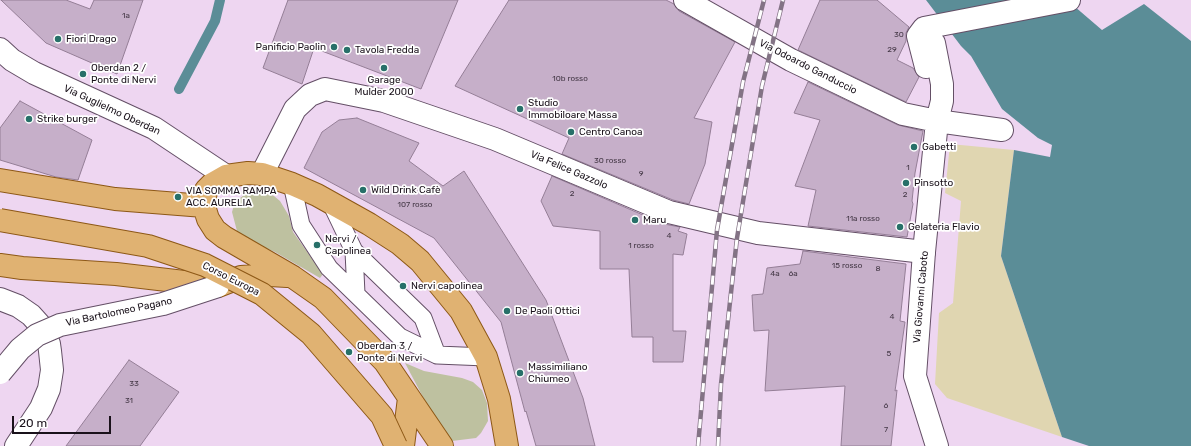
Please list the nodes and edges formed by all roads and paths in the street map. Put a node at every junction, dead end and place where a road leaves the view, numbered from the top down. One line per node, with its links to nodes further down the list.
1 (685, 0): 4 (street, Via Odoardo Ganduccio)
2 (1069, 0): 4 (street, Via Giovanni Caboto)
3 (0, 49): 6 (street, Via Guglielmo Oberdan)
4 (937, 121): 5 (street, Via Odoardo Ganduccio); 14 (street, Via Giovanni Caboto)
5 (1002, 130)
6 (218, 171): 7 (main road); 11 (main road)
7 (262, 174): 9 (main road); 14 (street, Via Felice Gazzolo)
8 (0, 180): 11 (main road)
9 (292, 184): 10 (main road); 18 (lane)
10 (331, 203): 13 (lane); 21 (main road)
11 (200, 205): 16 (main road)
12 (0, 220): 25 (main road, Corso Europa, bridge)
13 (354, 251): 18 (lane); 20 (lane)
14 (924, 252): 29 (street, Via Giovanni Caboto)
15 (0, 264): 17 (main road)
16 (293, 277): 17 (main road); 23 (main road)
17 (218, 286): 22 (street, Via Bartolomeo Pagano, bridge)
18 (356, 294): 20 (lane)
19 (0, 299): 24 (street)
20 (437, 355): 21 (lane)
21 (486, 357): 28 (main road)
22 (0, 373)
23 (409, 398): 26 (main road); 27 (main road)
24 (16, 446)
25 (396, 446)
26 (403, 446)
27 (442, 446)
28 (507, 446)
29 (937, 446)

